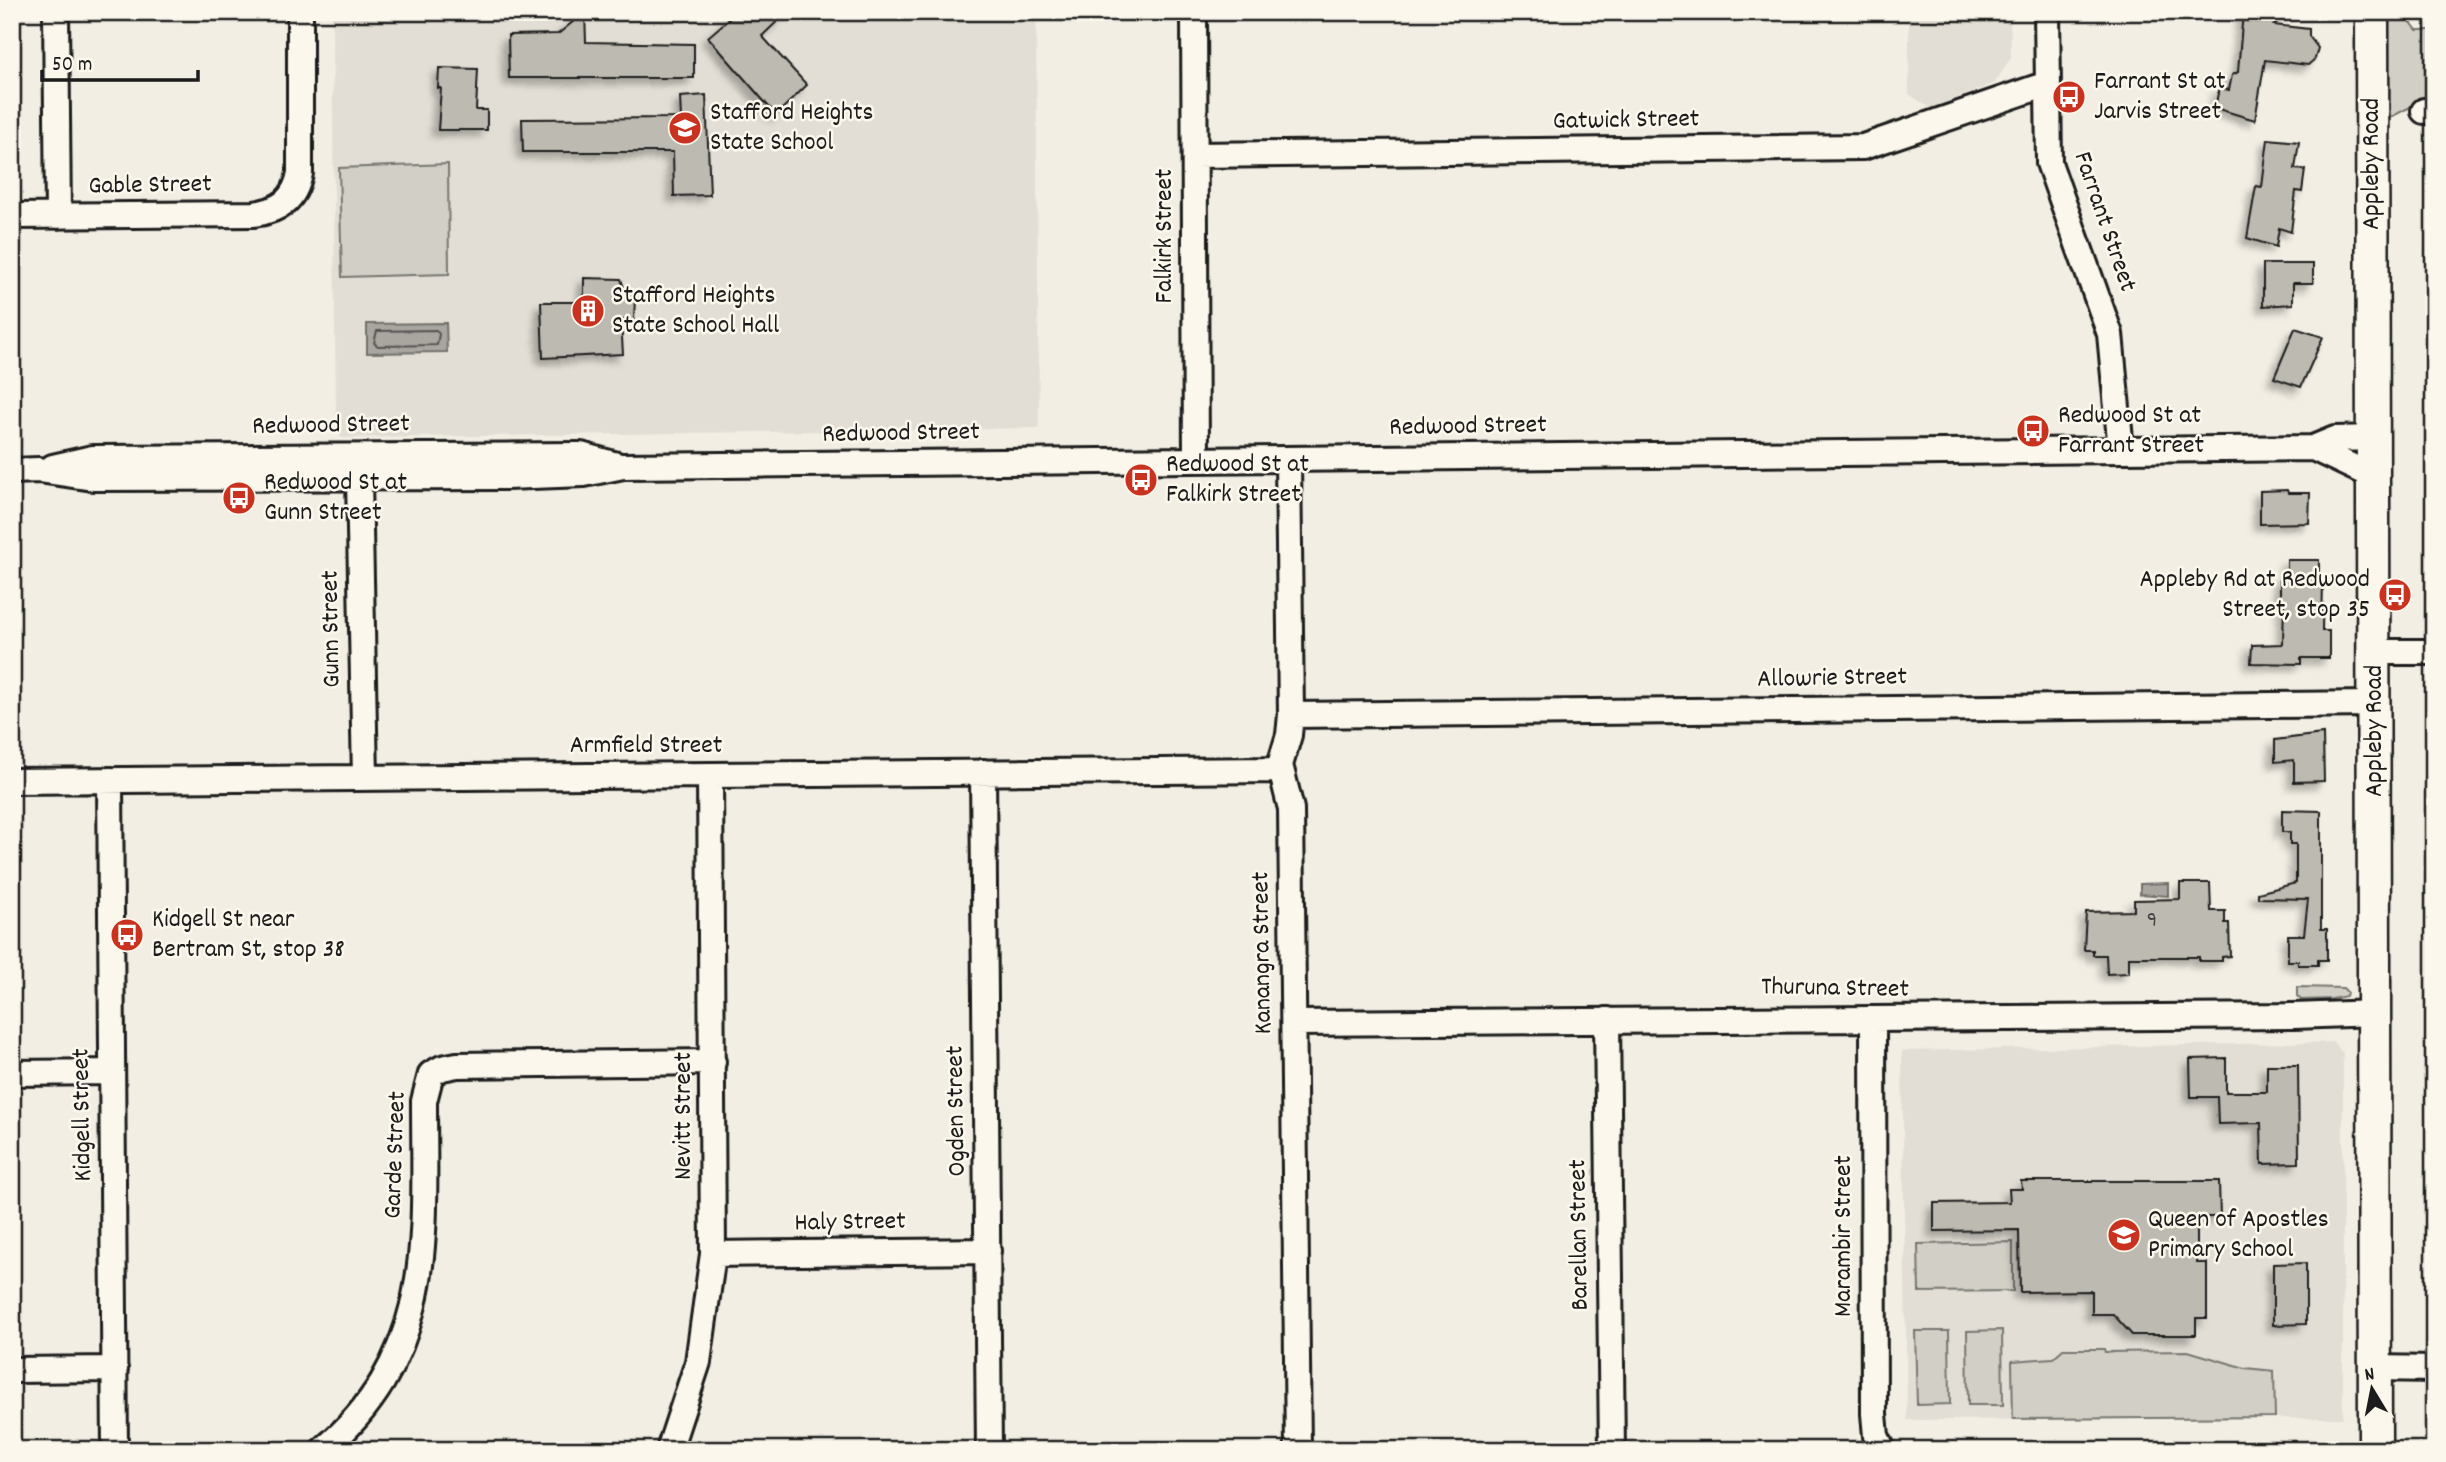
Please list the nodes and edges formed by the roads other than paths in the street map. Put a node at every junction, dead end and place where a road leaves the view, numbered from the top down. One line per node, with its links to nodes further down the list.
1 (56, 12): 9 (street)
2 (300, 12): 9 (street, Gable Street)
3 (1194, 12): 7 (street, Falkirk Street)
4 (2047, 12): 6 (street, Farrant Street)
5 (2372, 12): 10 (main road, Appleby Road)
6 (2047, 84): 7 (street, Gatwick Street); 12 (street, Farrant Street)
7 (1195, 155): 14 (street, Falkirk Street)
8 (12, 216): 9 (street, Gable Street)
9 (58, 216)
10 (2374, 438): 11 (street, Redwood Street); 18 (main road, Appleby Road)
11 (2313, 448): 12 (street, Redwood Street); 18 (street, Redwood Street)
12 (2121, 450): 13 (street, Redwood Street)
13 (1288, 458): 14 (street, Redwood Street); 23 (street, Kanangra Street)
14 (1196, 460): 15 (street, Redwood Street)
15 (623, 466): 16 (street, Redwood Street); 19 (street, Redwood Street)
16 (39, 470): 17 (street, Redwood Street); 19 (street, Redwood Street)
17 (12, 471)
18 (2374, 477): 20 (main road, Appleby Road)
19 (359, 479): 27 (street, Gunn Street)
20 (2375, 652): 21 (street); 22 (main road, Appleby Road)
21 (2434, 652)
22 (2375, 704): 23 (street, Allowrie Street); 30 (main road, Appleby Road)
23 (1291, 715): 24 (street, Kanangra Street)
24 (1280, 770): 25 (street, Armfield Street); 33 (street, Kanangra Street)
25 (983, 772): 26 (street, Armfield Street); 37 (street, Ogden Street)
26 (710, 775): 27 (street, Armfield Street); 34 (street, Nevitt Street)
27 (365, 778): 28 (street, Armfield Street)
28 (110, 780): 29 (street, Armfield Street); 35 (street, Kidgell Street)
29 (12, 782)
30 (2375, 1013): 32 (street, Thuruna Street); 39 (main road, Appleby Road)
31 (1608, 1020): 32 (street, Thuruna Street); 33 (street, Thuruna Street); 48 (street, Barellan Street)
32 (1873, 1020): 49 (street, Marambir Street)
33 (1294, 1023): 47 (street, Kanangra Street)
34 (713, 1062): 38 (street, Nevitt Street); 44 (street, Garde Street)
35 (112, 1072): 36 (street); 41 (street, Kidgell Street)
36 (12, 1073)
37 (988, 1251): 38 (street, Haly Street); 46 (street, Ogden Street)
38 (713, 1254): 45 (street, Nevitt Street)
39 (2375, 1368): 40 (street); 50 (main road, Appleby Road)
40 (2434, 1368)
41 (115, 1369): 42 (street); 43 (street, Kidgell Street)
42 (12, 1370)
43 (115, 1450)
44 (323, 1450)
45 (669, 1450)
46 (989, 1450)
47 (1298, 1450)
48 (1612, 1450)
49 (1883, 1450)
50 (2375, 1450)

